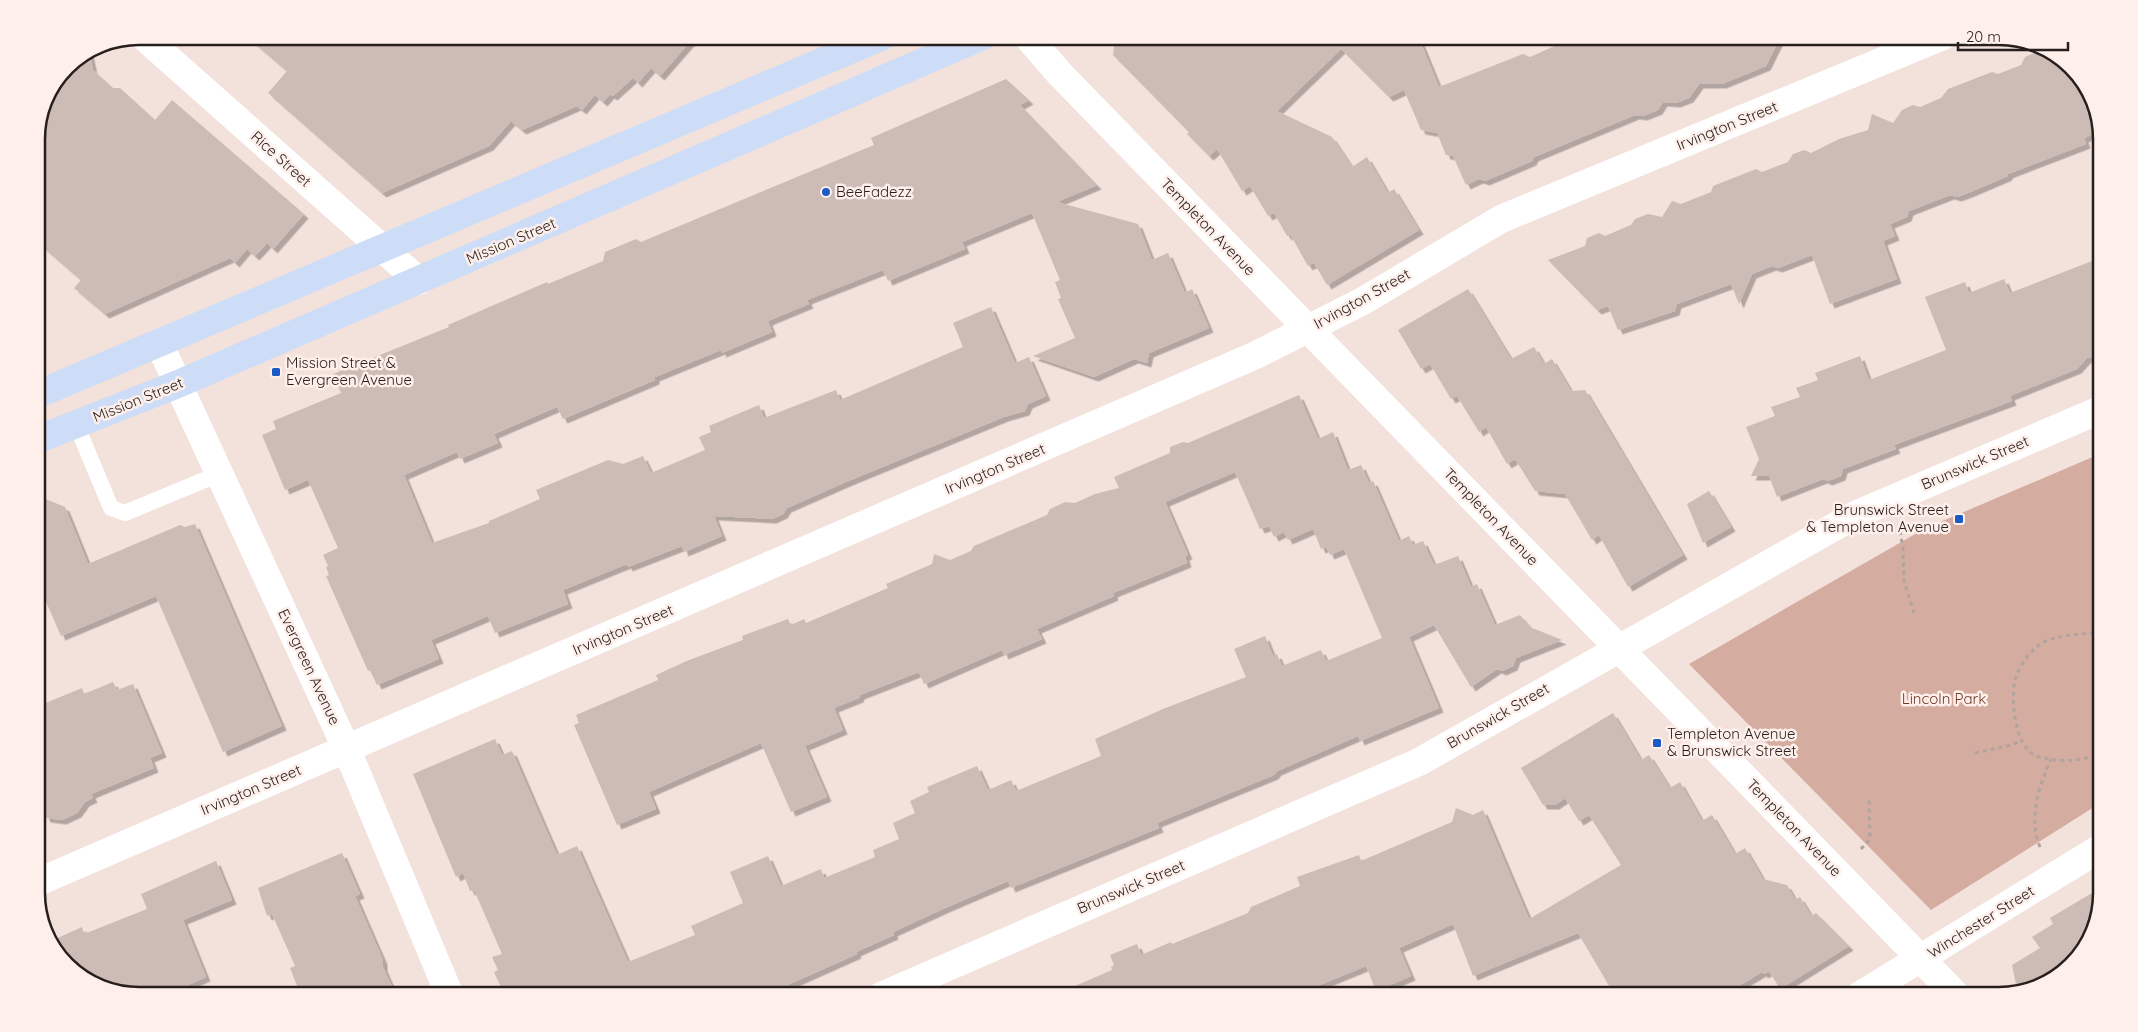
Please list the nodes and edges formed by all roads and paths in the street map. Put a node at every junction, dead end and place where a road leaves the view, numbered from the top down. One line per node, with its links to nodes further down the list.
1 (153, 45): 6 (street, Rice Street)
2 (856, 45): 6 (main road)
3 (962, 45): 7 (main road, Mission Street)
4 (1035, 45): 8 (street, Templeton Avenue)
5 (1922, 45): 8 (street, Irvington Street)
6 (382, 249): 7 (street, Rice Street); 9 (main road)
7 (419, 281): 10 (main road, Mission Street)
8 (1307, 330): 19 (street, Templeton Avenue); 21 (street, Irvington Street)
9 (159, 343): 10 (street, Evergreen Avenue); 11 (main road)
10 (178, 384): 13 (main road, Mission Street); 15 (street, Evergreen Avenue)
11 (45, 391)
12 (2093, 413): 16 (street, Brunswick Street)
13 (76, 424): 14 (main road, Mission Street); 15 (lane)
14 (45, 436)
15 (219, 474): 21 (street, Evergreen Avenue)
16 (1894, 498): 17 (path); 19 (street, Brunswick Street)
17 (1914, 613)
18 (2093, 633): 20 (path)
19 (1618, 648): 30 (street, Templeton Avenue); 32 (street, Brunswick Street)
20 (2021, 740): 22 (path); 24 (path)
21 (347, 750): 29 (street, Irvington Street); 31 (street, Evergreen Avenue)
22 (1975, 753)
23 (2093, 756): 24 (path)
24 (2051, 759): 28 (path)
25 (1869, 799): 26 (path)
26 (1870, 838)
27 (2093, 853): 28 (street, Winchester Street)
28 (2052, 878): 30 (street, Winchester Street)
29 (45, 879)
30 (1922, 959): 33 (street, Winchester Street); 34 (street, Templeton Avenue)
31 (446, 987)
32 (902, 987)
33 (1874, 987)
34 (1948, 987)

